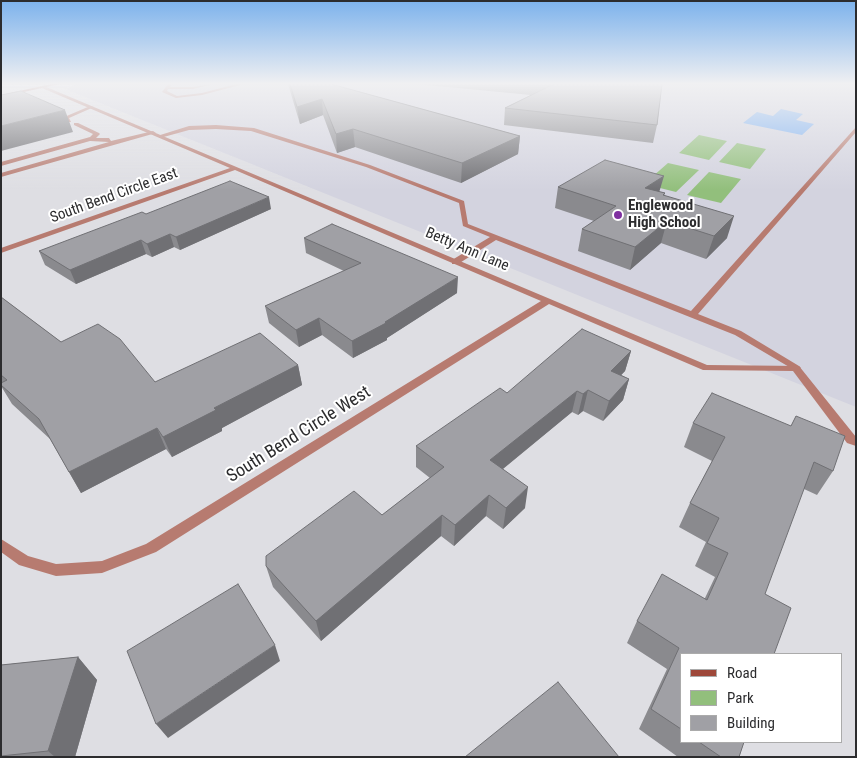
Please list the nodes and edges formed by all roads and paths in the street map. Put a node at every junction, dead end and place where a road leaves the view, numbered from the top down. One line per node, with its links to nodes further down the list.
1 (120, 119): 4 (street, Betty Ann Lane)
2 (76, 124): 5 (street)
3 (856, 128): 14 (street)
4 (156, 135): 6 (street); 8 (street, Betty Ann Lane); 10 (street)
5 (90, 139): 6 (street); 7 (street)
6 (118, 141): 9 (street)
7 (1, 164)
8 (236, 168): 11 (street, South Bend Circle East); 12 (street, Betty Ann Lane)
9 (1, 175)
10 (495, 237): 12 (street); 14 (street)
11 (1, 251)
12 (455, 262): 13 (street, Betty Ann Lane)
13 (548, 302): 15 (street, Betty Ann Lane); 17 (street, South Bend Circle West)
14 (692, 315): 15 (street)
15 (796, 368): 16 (street)
16 (856, 442)
17 (1, 545)

